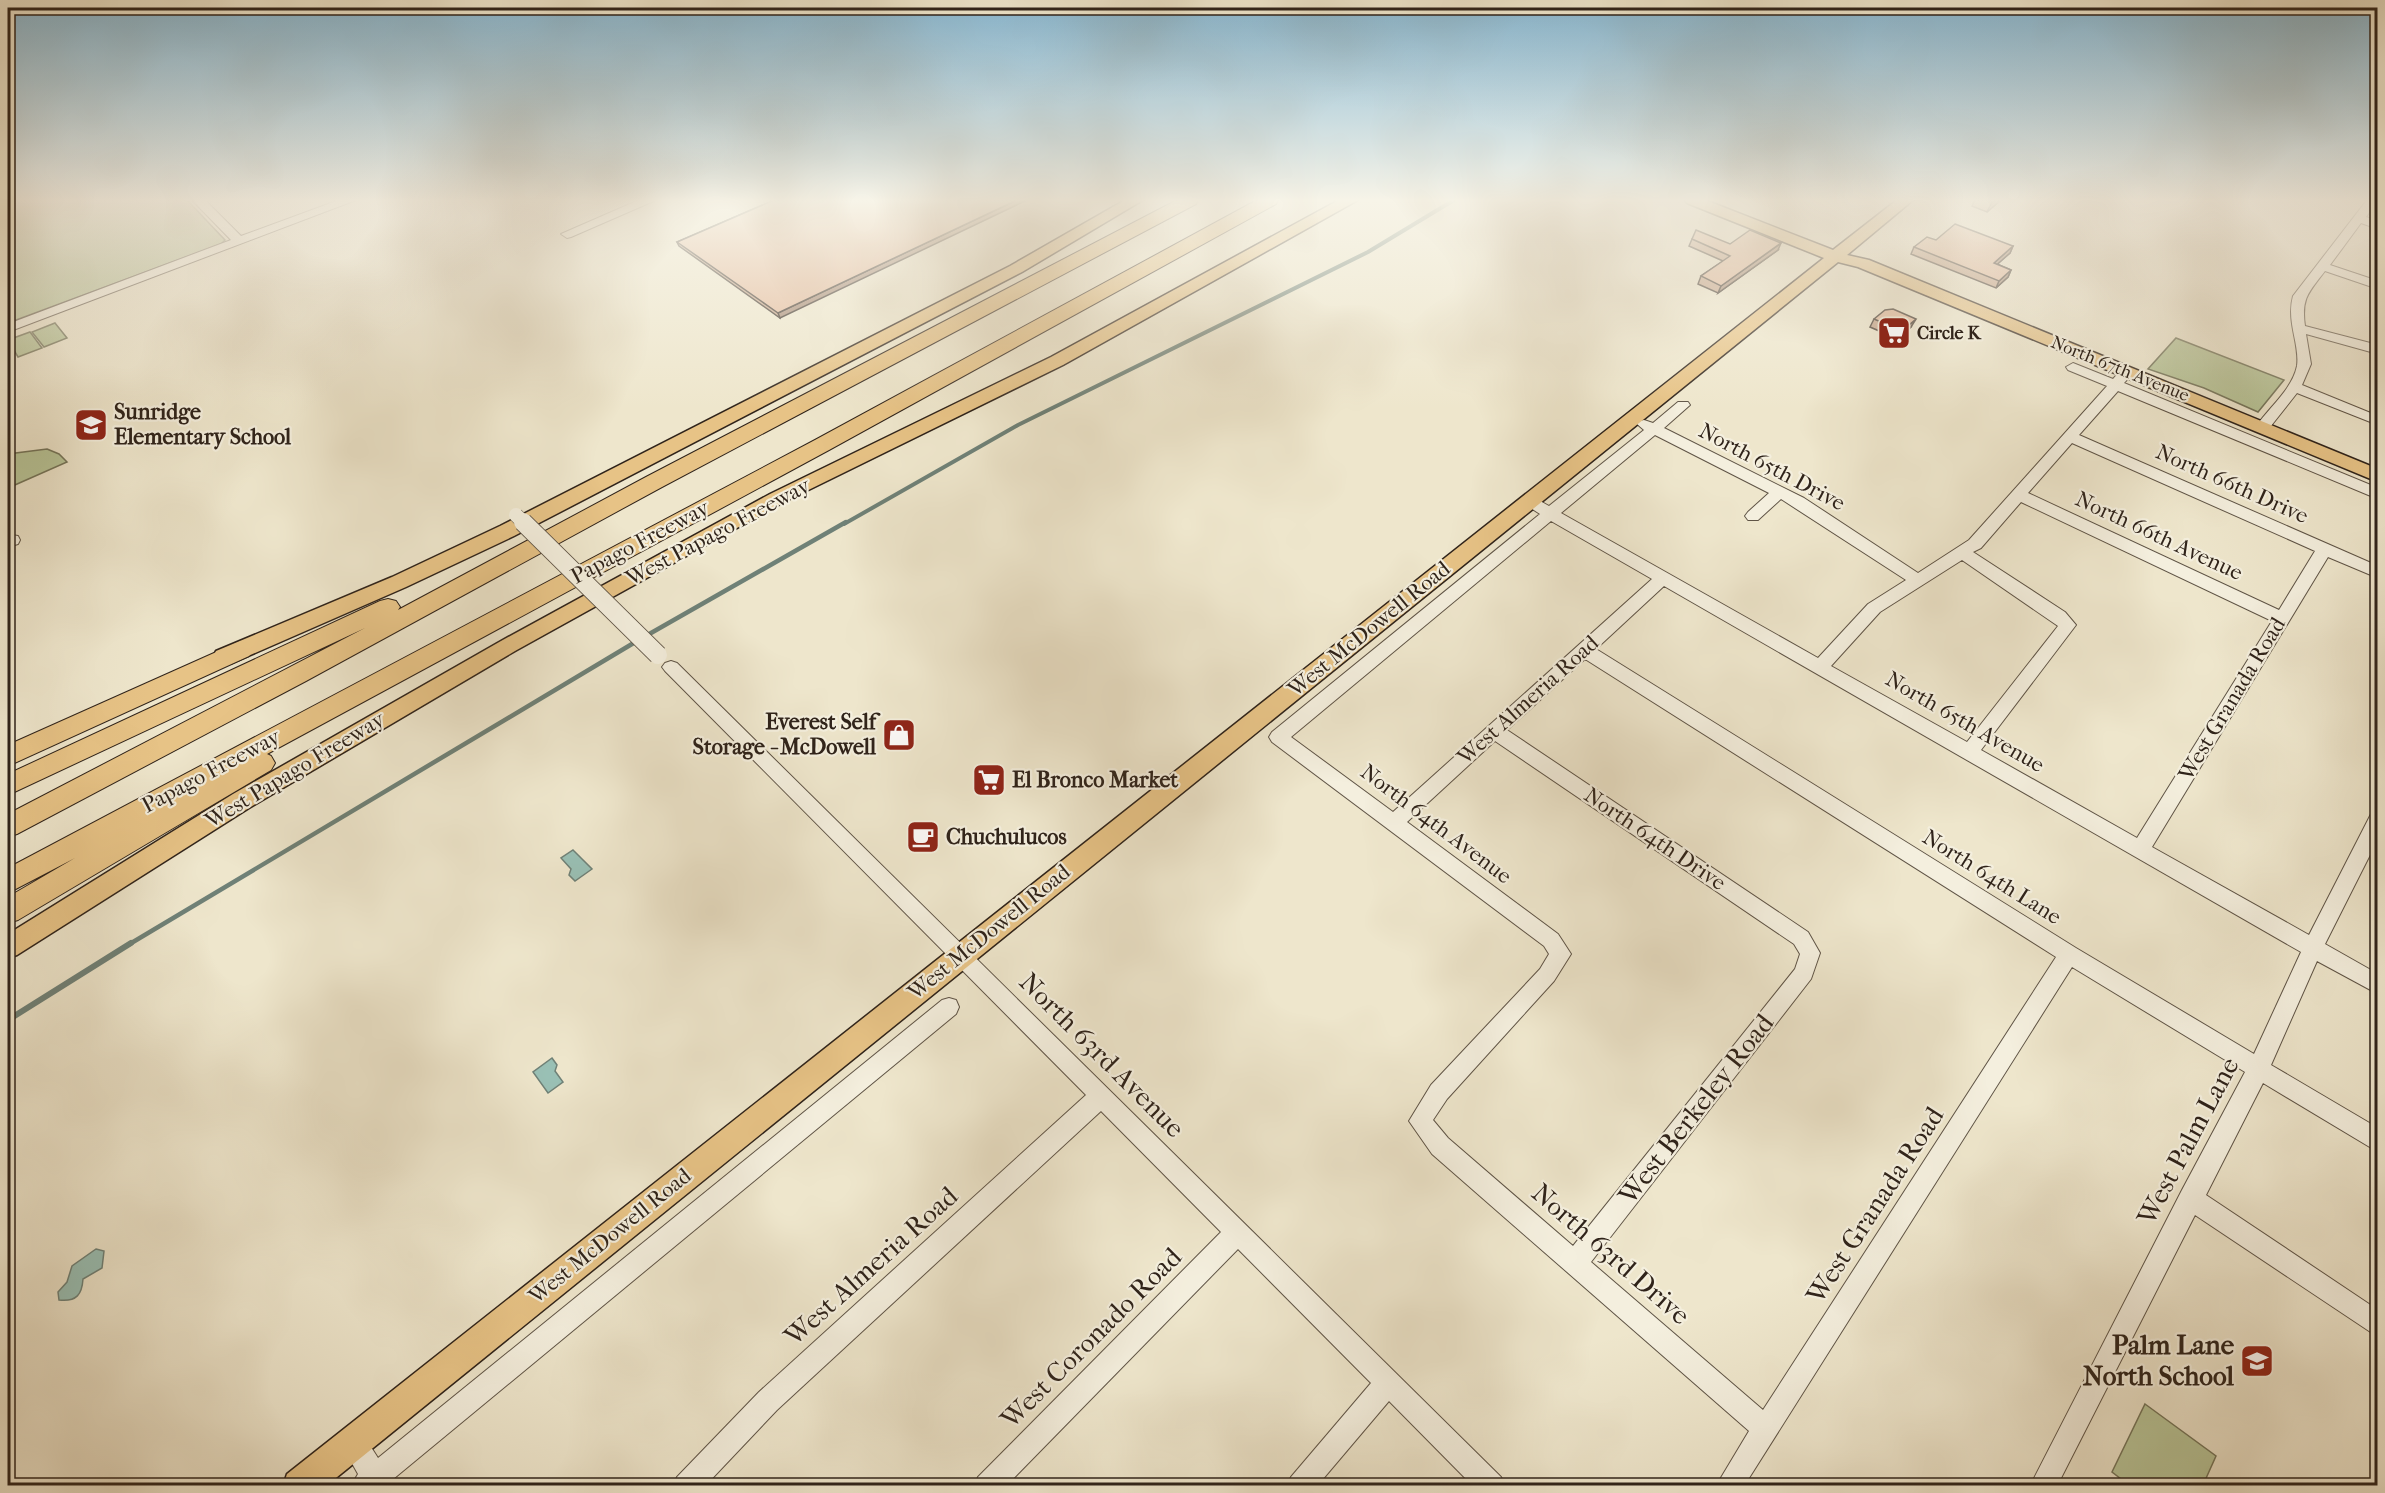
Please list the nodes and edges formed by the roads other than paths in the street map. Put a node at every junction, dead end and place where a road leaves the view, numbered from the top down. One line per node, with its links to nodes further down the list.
1 (166, 270): 11 (street)
2 (1015, 270): 40 (main road)
3 (1058, 270): 24 (highway, Papago Freeway)
4 (1143, 270): 38 (highway, Papago Freeway)
5 (1221, 270): 54 (main road, West Papago Freeway)
6 (1820, 270): 18 (main road, West McDowell Road)
7 (1878, 270): 15 (main road, North 67th Avenue)
8 (2318, 270): 12 (street)
9 (2332, 270): 10 (street)
10 (2378, 285)
11 (8, 328)
12 (2298, 328): 13 (street); 16 (street)
13 (2378, 350)
14 (2073, 366): 15 (street, North 67th Avenue)
15 (2122, 378): 20 (main road, North 67th Avenue); 22 (street); 27 (street, North 67th Avenue)
16 (2294, 387): 19 (street); 20 (street)
17 (1683, 405): 21 (street, West McDowell Road)
18 (1632, 418): 21 (street, North 65th Drive); 28 (main road, West McDowell Road)
19 (2378, 421)
20 (2262, 428): 23 (main road, North 67th Avenue)
21 (1653, 429): 25 (street, North 65th Drive); 30 (street, West McDowell Road)
22 (2069, 436): 26 (street); 32 (street, North 66th Drive)
23 (2378, 476)
24 (654, 482): 47 (highway); 50 (highway, Papago Freeway)
25 (1779, 493): 31 (street); 36 (street, North 65th Drive)
26 (2017, 494): 33 (street); 37 (street, North 66th Avenue)
27 (2378, 494)
28 (1528, 501): 30 (street, North 65th Avenue); 58 (main road, West McDowell Road)
29 (516, 514): 58 (street, North 63rd Avenue, bridge)
30 (1551, 514): 35 (street, North 65th Avenue); 43 (street, West McDowell Road)
31 (1753, 516)
32 (2324, 550): 34 (street, North 66th Drive); 37 (street, West Granada Road)
33 (1961, 552): 36 (street); 45 (street)
34 (2378, 573)
35 (1663, 578): 39 (street, West Almeria Road); 41 (street, North 65th Avenue)
36 (1917, 580): 41 (street)
37 (2281, 618): 51 (street, West Granada Road)
38 (444, 647): 52 (highway, Papago Freeway); 53 (highway)
39 (1583, 649): 42 (street, West Almeria Road); 57 (street, North 64th Lane)
40 (242, 650): 44 (main road); 46 (highway)
41 (1820, 667): 45 (street, North 65th Avenue)
42 (1494, 731): 49 (street, West Almeria Road); 56 (street, North 64th Drive)
43 (1278, 737): 49 (street, North 64th Avenue)
44 (8, 748)
45 (1970, 752): 51 (street, North 65th Avenue)
46 (8, 756)
47 (8, 785)
48 (2378, 819): 55 (street, West Palm Lane)
49 (1393, 823): 63 (street, North 64th Avenue)
50 (8, 826)
51 (2141, 849): 55 (street, North 65th Avenue)
52 (8, 881)
53 (8, 911)
54 (8, 947)
55 (2313, 948): 59 (street, North 65th Avenue); 61 (street, West Palm Lane)
56 (1810, 952): 67 (street, West Berkeley Road)
57 (2069, 954): 61 (street, North 64th Lane); 70 (street, West Granada Road)
58 (959, 956): 62 (street, North 63rd Avenue); 71 (main road, West McDowell Road)
59 (2378, 985)
60 (949, 1007): 72 (street, West McDowell Road)
61 (2259, 1068): 64 (street, North 64th Lane); 65 (street, West Palm Lane)
62 (1101, 1096): 66 (street, North 63rd Avenue); 74 (street, West Almeria Road)
63 (1420, 1121): 67 (street, North 63rd Drive)
64 (2378, 1141)
65 (2190, 1198): 68 (street); 79 (street, West Palm Lane)
66 (1238, 1232): 69 (street, North 63rd Avenue); 75 (street, West Coronado Road)
67 (1575, 1263): 70 (street, North 63rd Drive)
68 (2378, 1325)
69 (1388, 1382): 76 (street); 77 (street, North 63rd Avenue)
70 (1766, 1429): 78 (street, West Granada Road)
71 (353, 1442): 72 (street); 73 (main road, West McDowell Road)
72 (373, 1483)
73 (299, 1485)
74 (686, 1485)
75 (987, 1485)
76 (1300, 1485)
77 (1492, 1485)
78 (1729, 1485)
79 (2043, 1485)

